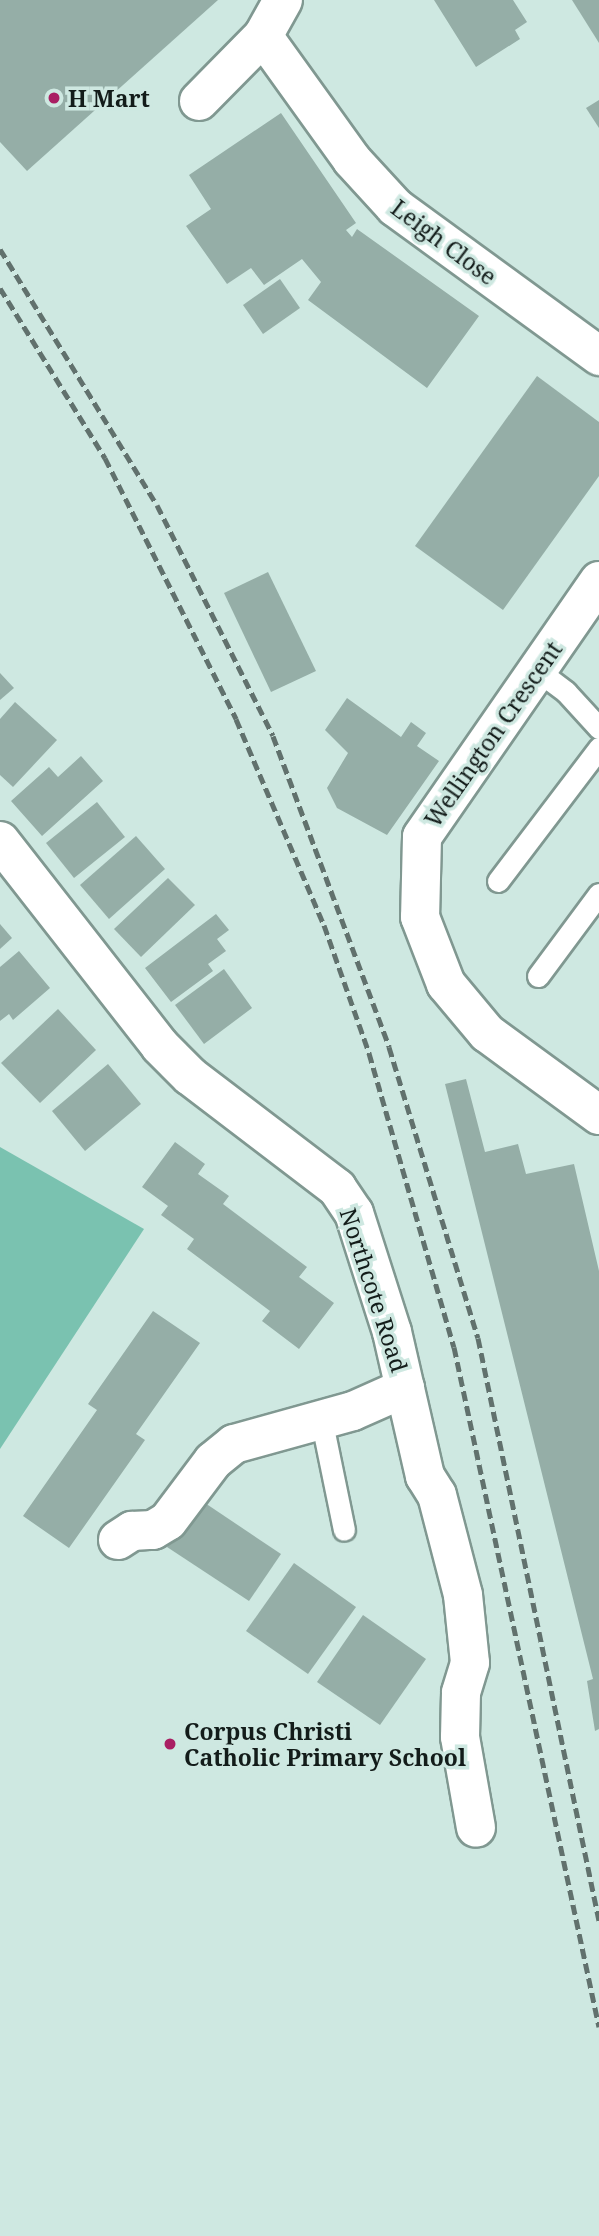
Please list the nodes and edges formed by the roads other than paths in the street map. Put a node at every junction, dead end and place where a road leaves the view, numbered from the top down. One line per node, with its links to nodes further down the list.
1 (283, 0): 2 (street)
2 (263, 36): 3 (street); 4 (street, Leigh Close)
3 (199, 102)
4 (599, 356)
5 (599, 581): 6 (street, Wellington Crescent)
6 (537, 670): 7 (lane); 13 (street, Wellington Crescent)
7 (599, 728)
8 (599, 748): 10 (lane)
9 (0, 841): 14 (street, Northcote Road)
10 (498, 881)
11 (599, 894): 12 (lane)
12 (538, 976)
13 (599, 1115)
14 (405, 1388): 15 (street); 18 (street, Northcote Road)
15 (321, 1418): 16 (lane); 17 (street)
16 (344, 1530)
17 (118, 1540)
18 (476, 1828)

